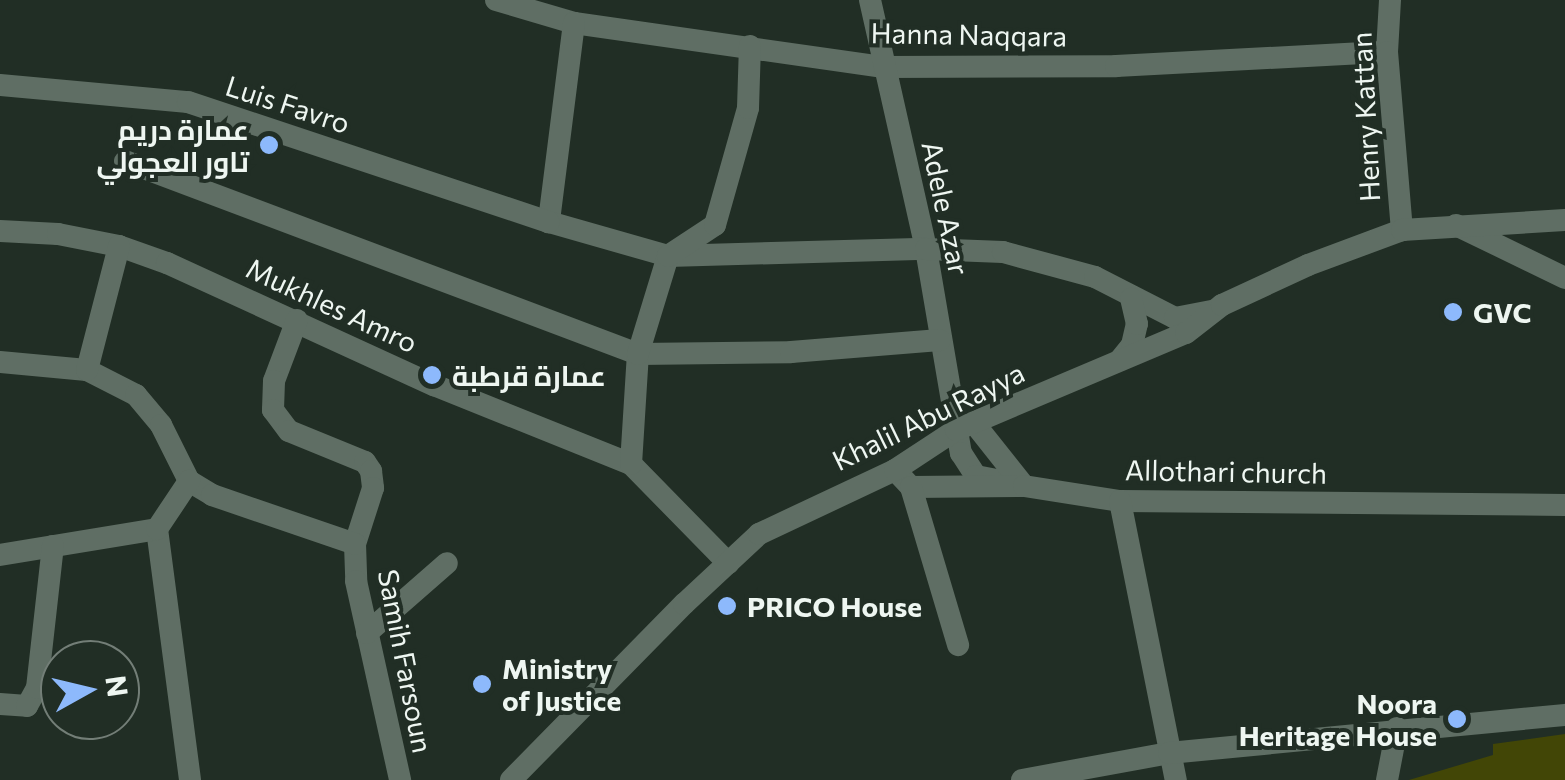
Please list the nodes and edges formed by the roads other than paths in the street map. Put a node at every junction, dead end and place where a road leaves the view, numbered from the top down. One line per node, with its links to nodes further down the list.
1 (496, 0): 4 (street, Hanna Naqqara)
2 (870, 0): 7 (street, Adele Azar)
3 (1390, 0): 6 (street, Henry Kattan)
4 (574, 23): 5 (street, Hanna Naqqara); 11 (street)
5 (750, 46): 7 (street, Hanna Naqqara); 17 (street)
6 (1387, 52): 7 (street, Hanna Naqqara); 13 (street, Henry Kattan)
7 (884, 66): 16 (street, Adele Azar)
8 (0, 85): 11 (street, Luis Favro)
9 (125, 161): 23 (street)
10 (1565, 220): 12 (street, Khalil Abu Rayya)
11 (549, 222): 17 (street, Luis Favro)
12 (1456, 225): 13 (street, Khalil Abu Rayya); 18 (street)
13 (1402, 230): 20 (street, Khalil Abu Rayya)
14 (0, 231): 15 (street, Mukhles Amro)
15 (118, 246): 21 (street, Mukhles Amro); 26 (street)
16 (926, 249): 17 (street, Luis Favro); 19 (street, Luis Favro); 22 (street, Adele Azar)
17 (668, 256): 23 (street)
18 (1565, 278)
19 (1131, 299): 20 (street, Luis Favro); 24 (street)
20 (1216, 310): 24 (street, Khalil Abu Rayya)
21 (296, 320): 28 (street, Mukhles Amro); 35 (street, Samih Farsoun)
22 (940, 340): 23 (street); 27 (street, Adele Azar)
23 (638, 354): 28 (street)
24 (1120, 360): 27 (street, Khalil Abu Rayya)
25 (0, 362): 26 (street)
26 (87, 370): 30 (street)
27 (965, 426): 29 (street, Khalil Abu Rayya); 31 (street, Adele Azar)
28 (631, 464): 39 (street)
29 (903, 478): 31 (street, Allothari church); 39 (street, Khalil Abu Rayya); 41 (street)
30 (189, 481): 34 (street); 35 (street)
31 (1024, 486): 32 (street, Allothari church)
32 (1120, 500): 33 (street, Allothari church); 45 (street)
33 (1565, 505)
34 (158, 529): 36 (street); 46 (street)
35 (355, 544): 40 (street, Samih Farsoun)
36 (53, 546): 37 (street); 42 (street)
37 (0, 554)
38 (444, 556): 40 (street)
39 (728, 563): 48 (street, Khalil Abu Rayya)
40 (365, 622): 47 (street, Samih Farsoun)
41 (958, 645)
42 (0, 704)
43 (1565, 715): 44 (street)
44 (1397, 728): 45 (street); 51 (street)
45 (1169, 753): 49 (street); 50 (street)
46 (190, 780)
47 (400, 780)
48 (510, 780)
49 (1022, 780)
50 (1176, 780)
51 (1387, 780)

